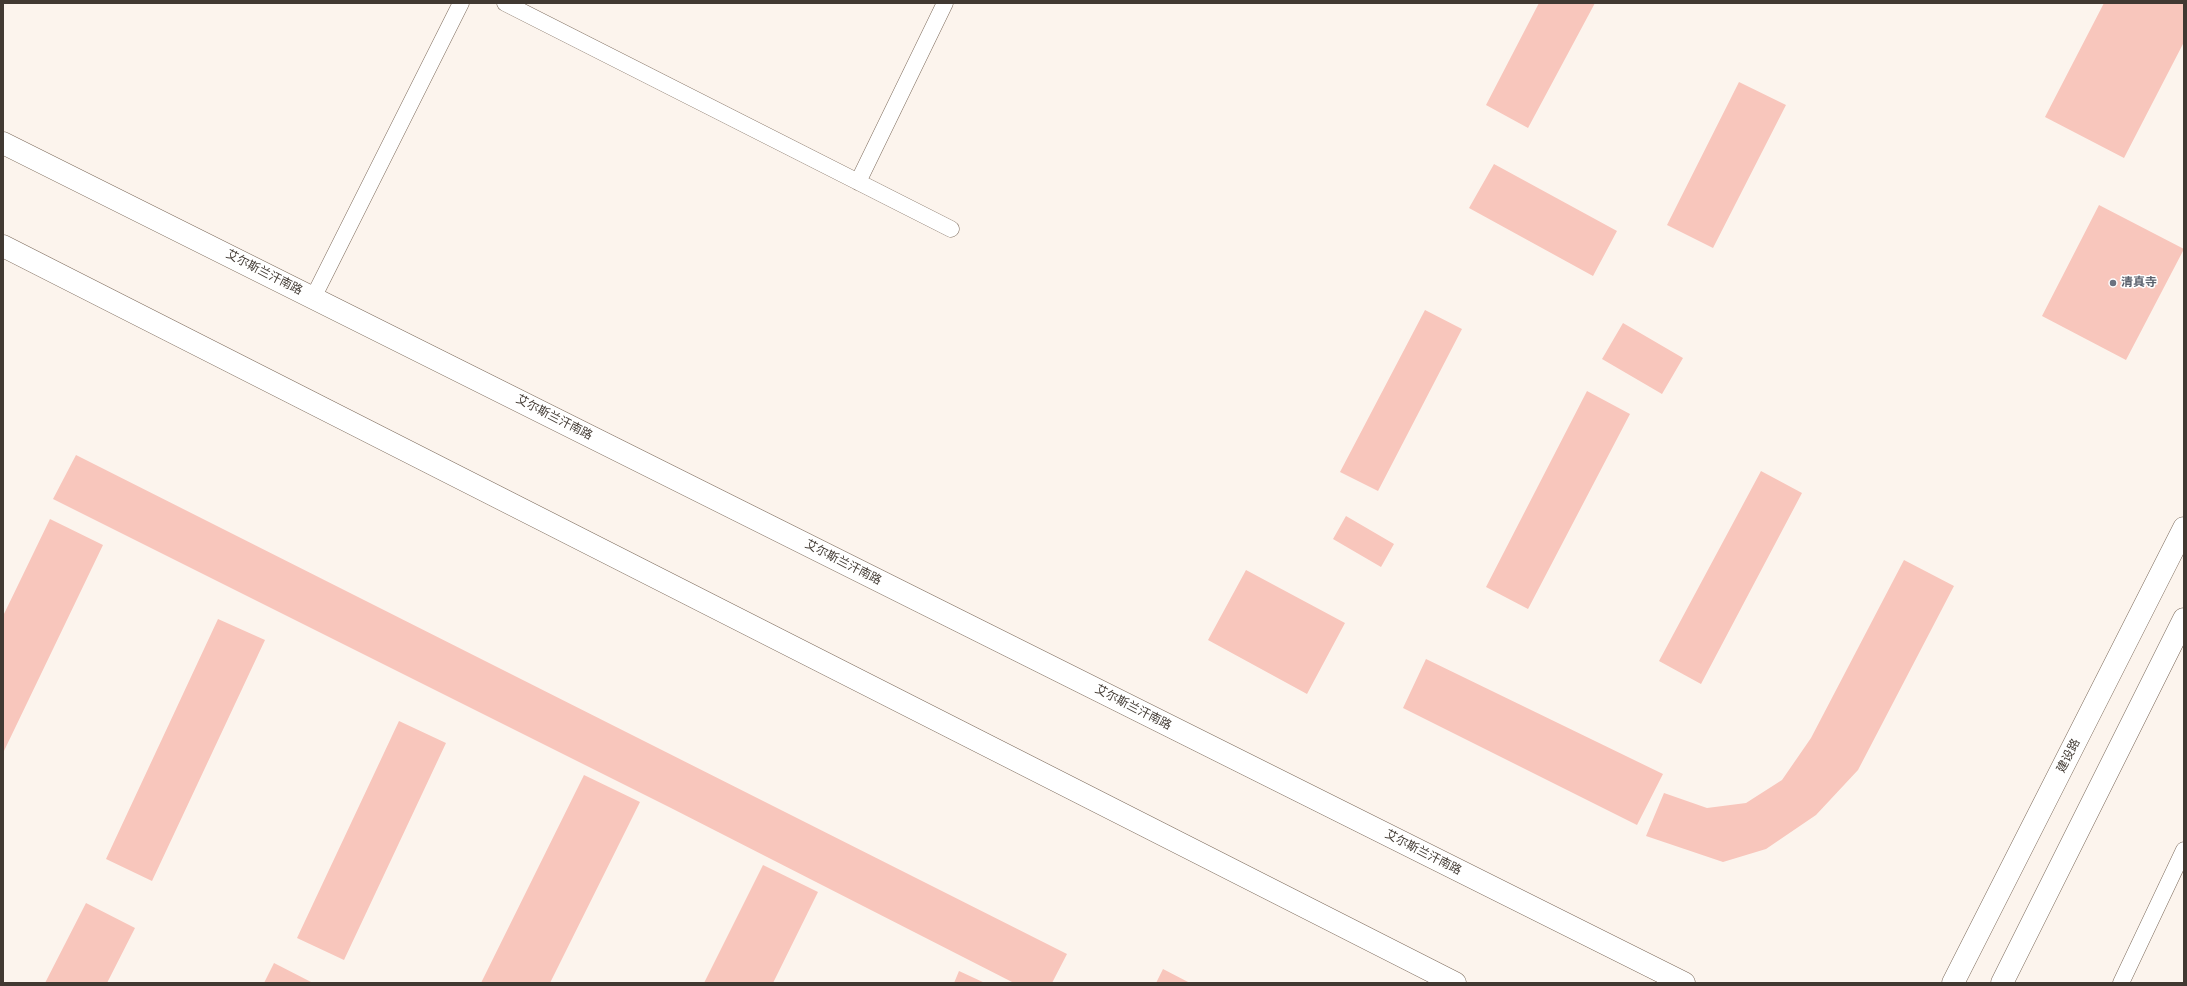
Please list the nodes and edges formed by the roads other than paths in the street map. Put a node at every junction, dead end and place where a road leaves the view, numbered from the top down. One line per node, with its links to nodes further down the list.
1 (461, 3): 8 (lane)
2 (505, 3): 5 (lane)
3 (945, 3): 5 (lane)
4 (3, 143): 8 (main road, 艾尔斯兰汗南路)
5 (858, 182): 6 (lane)
6 (951, 229)
7 (3, 246): 12 (main road)
8 (313, 298): 13 (main road, 艾尔斯兰汗南路)
9 (2184, 528): 14 (main road, 建设路)
10 (2184, 619): 15 (main road)
11 (2184, 850): 16 (lane)
12 (1455, 983)
13 (1684, 983)
14 (1953, 983)
15 (2002, 983)
16 (2121, 983)

